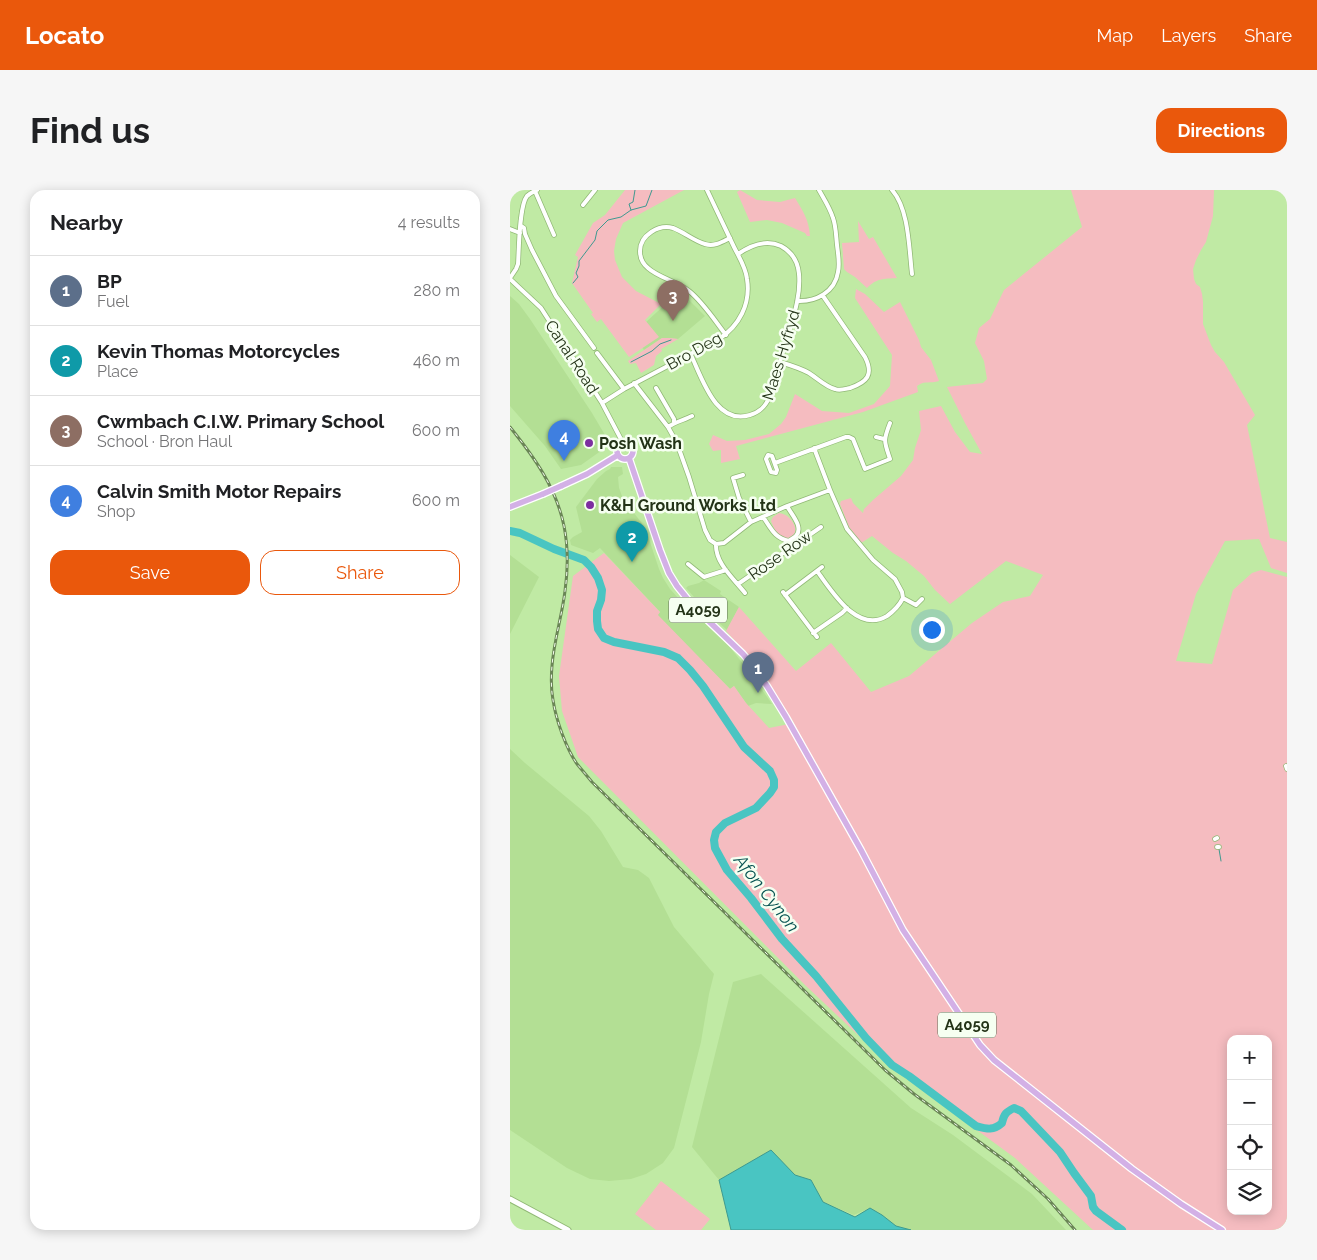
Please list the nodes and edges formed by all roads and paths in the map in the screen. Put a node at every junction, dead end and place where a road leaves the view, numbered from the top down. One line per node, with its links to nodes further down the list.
1 (536, 190): 6 (street); 11 (street)
2 (595, 190): 7 (street)
3 (708, 190): 12 (street, Bro Deg)
4 (819, 190): 16 (street)
5 (892, 190): 14 (street)
6 (527, 192): 8 (street)
7 (583, 205)
8 (521, 226): 10 (street); 19 (street)
9 (510, 229): 10 (street)
10 (520, 233): 15 (street)
11 (554, 235)
12 (730, 238): 13 (street, Bro Deg); 18 (street)
13 (738, 254): 17 (street, Maes Hyfryd); 18 (street, Bro Deg)
14 (912, 274)
15 (510, 279): 26 (street, Canal Road)
16 (823, 296): 17 (street); 22 (street)
17 (797, 302): 22 (street, Maes Hyfryd)
18 (726, 335): 21 (street, Bro Deg)
19 (594, 348)
20 (597, 353): 25 (street)
21 (691, 355): 22 (street, Maes Hyfryd); 23 (street, Bro Deg)
22 (780, 362)
23 (634, 384): 25 (street, Bro Deg); 30 (street)
24 (656, 388): 28 (street)
25 (624, 389): 26 (street, Bro Deg)
26 (602, 403): 33 (street, Canal Road)
27 (692, 416): 28 (street)
28 (674, 422): 30 (street)
29 (890, 423): 32 (street)
30 (668, 427): 45 (street)
31 (876, 437): 32 (street)
32 (884, 439): 34 (street)
33 (623, 443): 35 (main road); 36 (main road)
34 (814, 448): 37 (street); 39 (street)
35 (618, 455): 36 (main road); 41 (main road, bridge)
36 (629, 458): 57 (main road, A4059)
37 (775, 463)
38 (743, 474): 43 (street)
39 (830, 490): 40 (street); 52 (street)
40 (786, 506): 42 (street); 42 (street)
41 (510, 507)
42 (763, 517): 43 (street)
43 (750, 522): 45 (street)
44 (821, 527): 50 (street, Rose Row)
45 (716, 544): 48 (street)
46 (688, 564): 48 (street)
47 (822, 567): 49 (street)
48 (726, 570): 50 (street)
49 (817, 571): 54 (street); 54 (street)
50 (738, 584): 51 (street)
51 (745, 593)
52 (903, 598): 53 (street); 54 (street)
53 (922, 599)
54 (847, 608)
55 (510, 1199): 56 (main road)
56 (568, 1230)
57 (1222, 1230)

